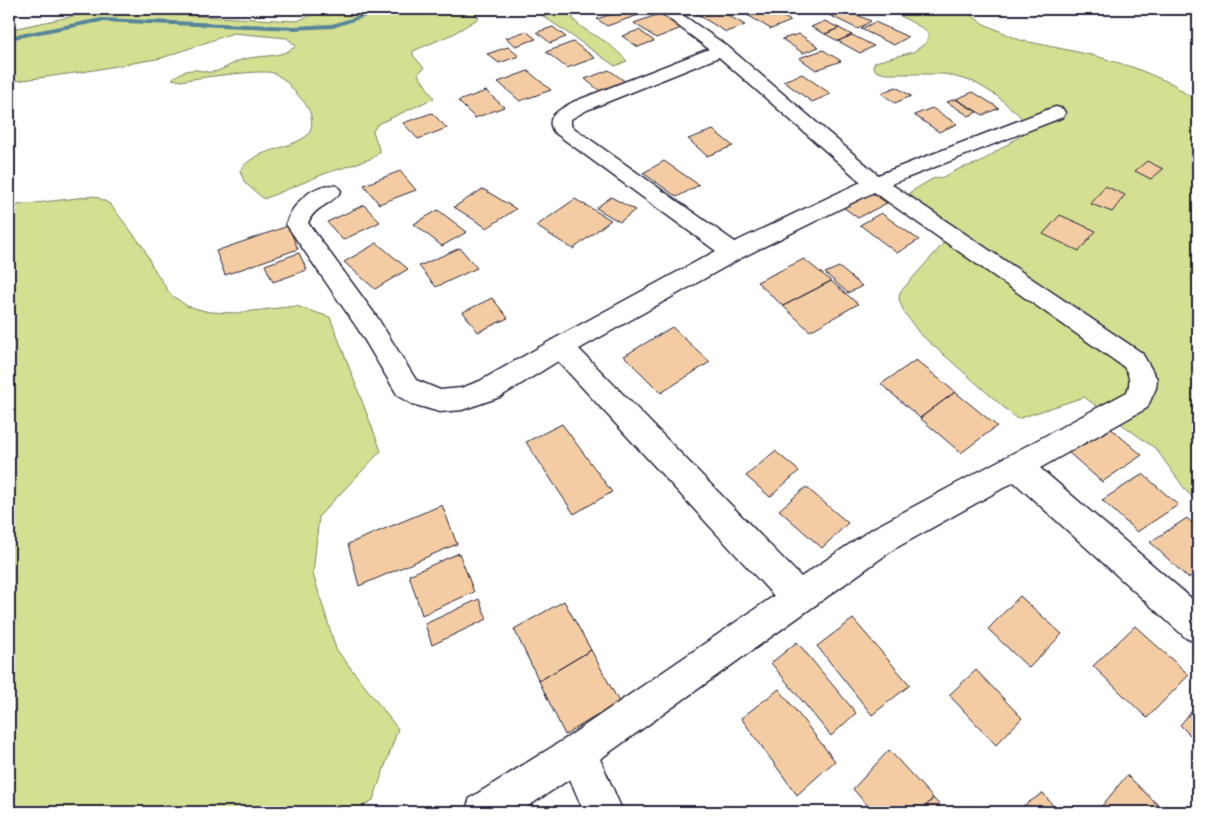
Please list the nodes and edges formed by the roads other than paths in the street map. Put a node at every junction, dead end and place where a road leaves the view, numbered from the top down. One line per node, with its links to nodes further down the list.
1 (664, 9): 2 (street)
2 (722, 50): 4 (street); 6 (street)
3 (1056, 113): 4 (street)
4 (875, 183): 6 (street); 8 (street)
5 (330, 191): 7 (street)
6 (733, 252): 7 (street)
7 (561, 347): 9 (street)
8 (1016, 465): 9 (street); 10 (street)
9 (798, 598): 11 (street)
10 (1198, 626)
11 (578, 752): 12 (street); 13 (street)
12 (484, 812)
13 (604, 812)

